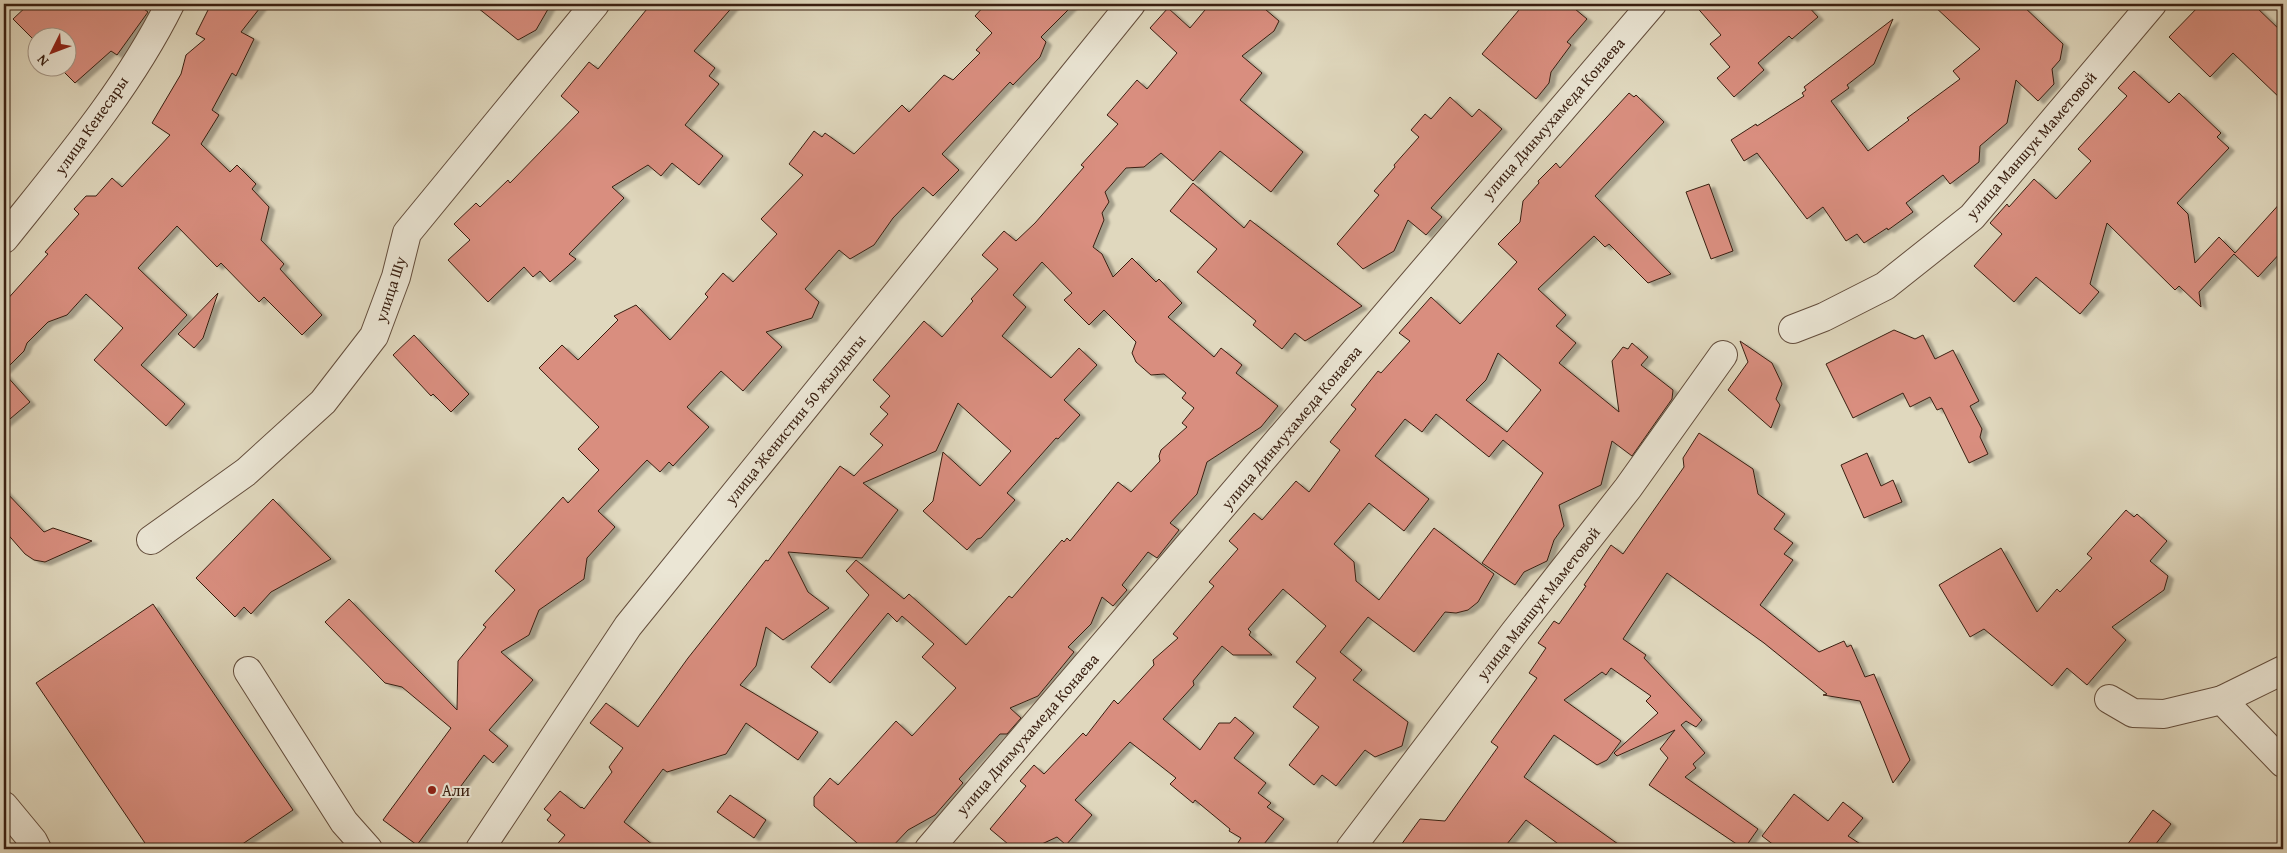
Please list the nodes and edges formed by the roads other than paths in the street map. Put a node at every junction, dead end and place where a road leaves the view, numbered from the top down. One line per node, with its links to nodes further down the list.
1 (170, 4): 6 (street, улица Кенесары)
2 (595, 4): 9 (street, улица Шу)
3 (1131, 4): 18 (street, улица Женистин 50 жылдыгы)
4 (1652, 4): 19 (street, улица Динмухамеда Конаева)
5 (2152, 4): 7 (street, улица Маншук Маметовой)
6 (4, 239)
7 (1793, 329)
8 (1723, 355): 20 (street, улица Маншук Маметовой)
9 (151, 540)
10 (2283, 670): 13 (street)
11 (248, 671): 17 (street)
12 (2109, 700): 13 (street)
13 (2222, 700): 14 (street)
14 (2283, 763)
15 (4, 806): 16 (street)
16 (37, 849)
17 (368, 849)
18 (480, 849)
19 (929, 849)
20 (1350, 849)

